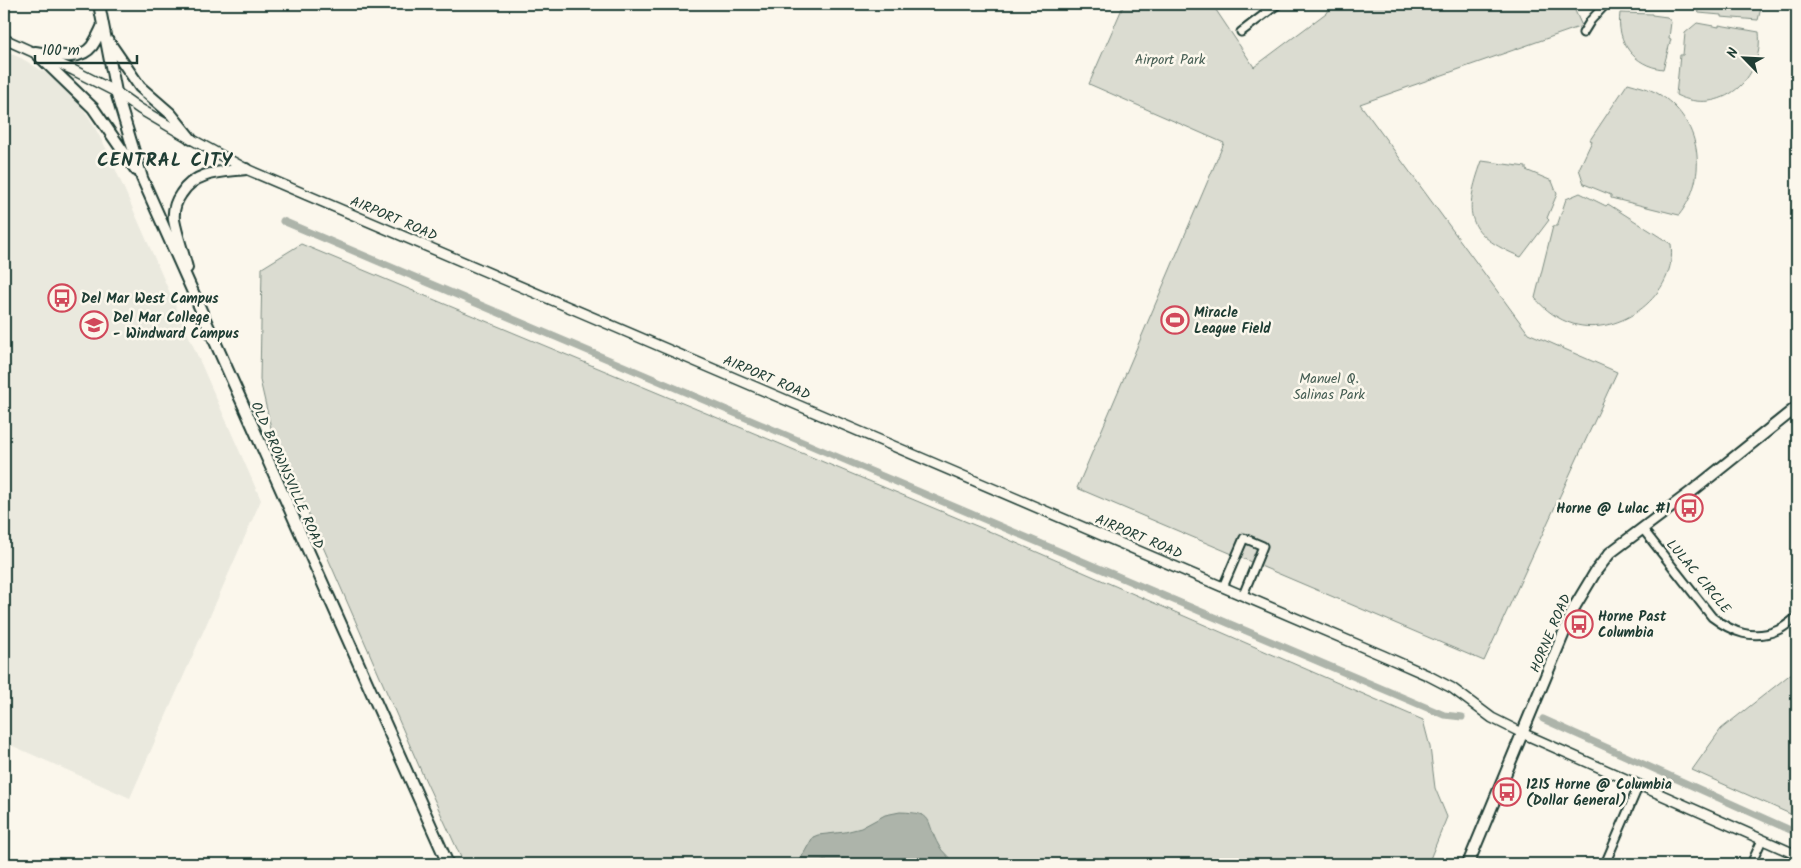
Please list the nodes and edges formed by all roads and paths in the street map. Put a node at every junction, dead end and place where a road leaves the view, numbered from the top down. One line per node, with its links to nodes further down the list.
1 (99, 4): 6 (main road, OLD BROWNSVILLE ROAD)
2 (1262, 4): 5 (street)
3 (1278, 4): 5 (street)
4 (1606, 4): 8 (street)
5 (1267, 12): 7 (street)
6 (104, 25): 9 (main road, OLD BROWNSVILLE ROAD); 11 (main road)
7 (1241, 32)
8 (1583, 33)
9 (106, 38): 12 (main road, OLD BROWNSVILLE ROAD); 13 (main road)
10 (4, 39): 11 (street, AIRPORT ROAD)
11 (35, 52): 12 (street, AIRPORT ROAD); 15 (main road)
12 (116, 92): 13 (street, AIRPORT ROAD); 15 (main road, OLD BROWNSVILLE ROAD)
13 (191, 140): 14 (street, AIRPORT ROAD)
14 (246, 169): 16 (main road); 19 (street, AIRPORT ROAD)
15 (142, 178): 16 (main road, OLD BROWNSVILLE ROAD)
16 (194, 296): 26 (main road, OLD BROWNSVILLE ROAD)
17 (1795, 412): 18 (main road, HORNE ROAD)
18 (1642, 528): 21 (street, LULAC CIRCLE); 22 (main road, HORNE ROAD)
19 (1224, 587): 20 (street, AIRPORT ROAD); 20 (street)
20 (1243, 595): 22 (street, AIRPORT ROAD)
21 (1797, 617)
22 (1522, 733): 23 (street, AIRPORT ROAD); 27 (main road, HORNE ROAD)
23 (1639, 785): 24 (street, AIRPORT ROAD); 28 (street)
24 (1762, 840): 25 (street, AIRPORT ROAD); 29 (street)
25 (1797, 855)
26 (448, 864)
27 (1468, 864)
28 (1605, 864)
29 (1751, 864)

